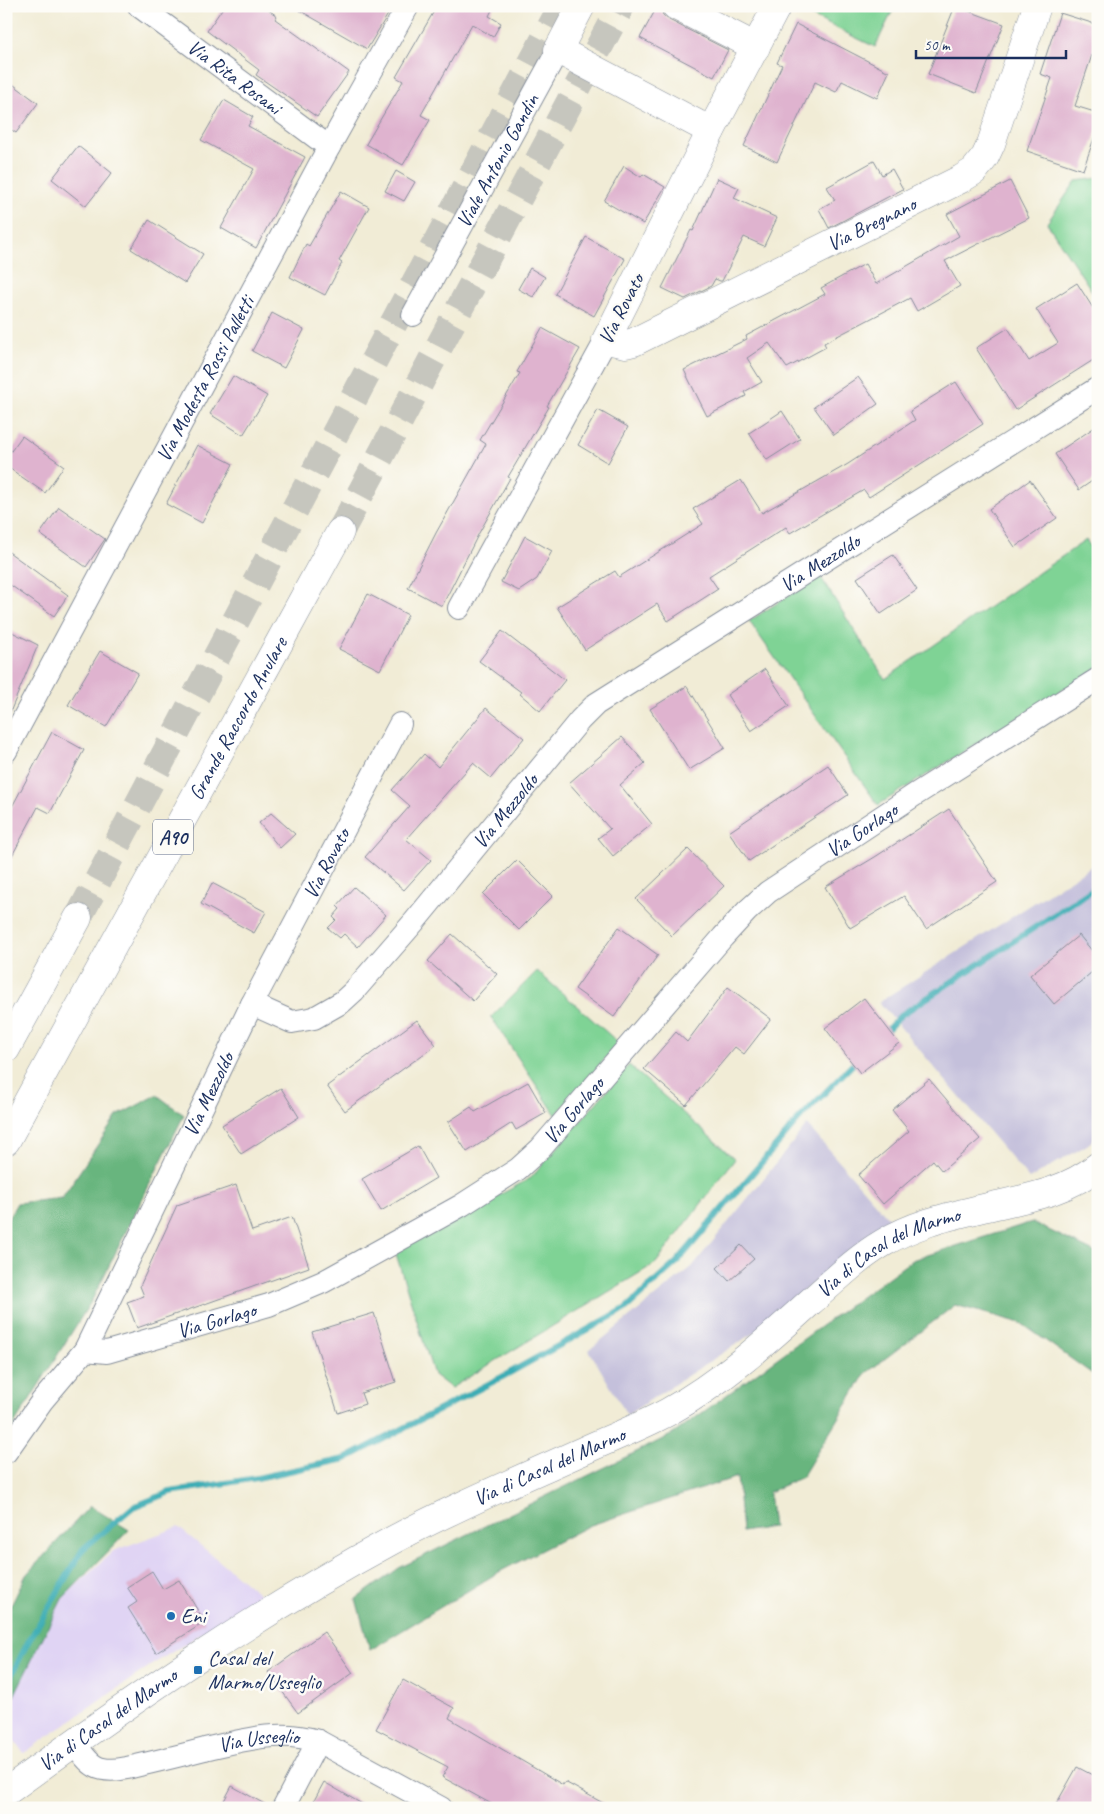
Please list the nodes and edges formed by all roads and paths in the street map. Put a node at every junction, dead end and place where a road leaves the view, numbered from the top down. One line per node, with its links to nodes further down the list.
1 (139, 6): 10 (street, Via Rita Rosani)
2 (408, 6): 10 (street, Via Modesta Rossi Palletti)
3 (581, 6): 8 (main road, Viale Antonio Gandin)
4 (676, 6): 7 (main road)
5 (777, 6): 7 (main road, Via Rovato)
6 (1037, 6): 12 (main road, Via Bregnano)
7 (756, 47): 9 (main road, Via Rovato)
8 (558, 50): 9 (main road); 11 (street, Viale Antonio Gandin)
9 (711, 131): 12 (main road, Via Rovato)
10 (329, 147): 18 (street, Via Modesta Rossi Palletti)
11 (413, 315)
12 (606, 340): 15 (street, Via Rovato)
13 (1098, 388): 20 (street, Via Mezzoldo)
14 (340, 532): 22 (main road, Grande Raccordo Anulare / A90)
15 (459, 608)
16 (1098, 679): 24 (street, Via Gorlago)
17 (400, 724): 20 (street, Via Rovato)
18 (6, 751)
19 (78, 918): 21 (main road)
20 (252, 1004): 24 (street, Via Mezzoldo)
21 (6, 1049)
22 (6, 1141)
23 (1098, 1166): 27 (main road, Via di Casal del Marmo)
24 (85, 1350): 25 (street)
25 (6, 1452)
26 (318, 1741): 27 (street, Via Usseglio); 29 (street); 30 (street, Via Usseglio)
27 (74, 1742): 28 (main road, Via di Casal del Marmo)
28 (6, 1792)
29 (283, 1808)
30 (442, 1808)

